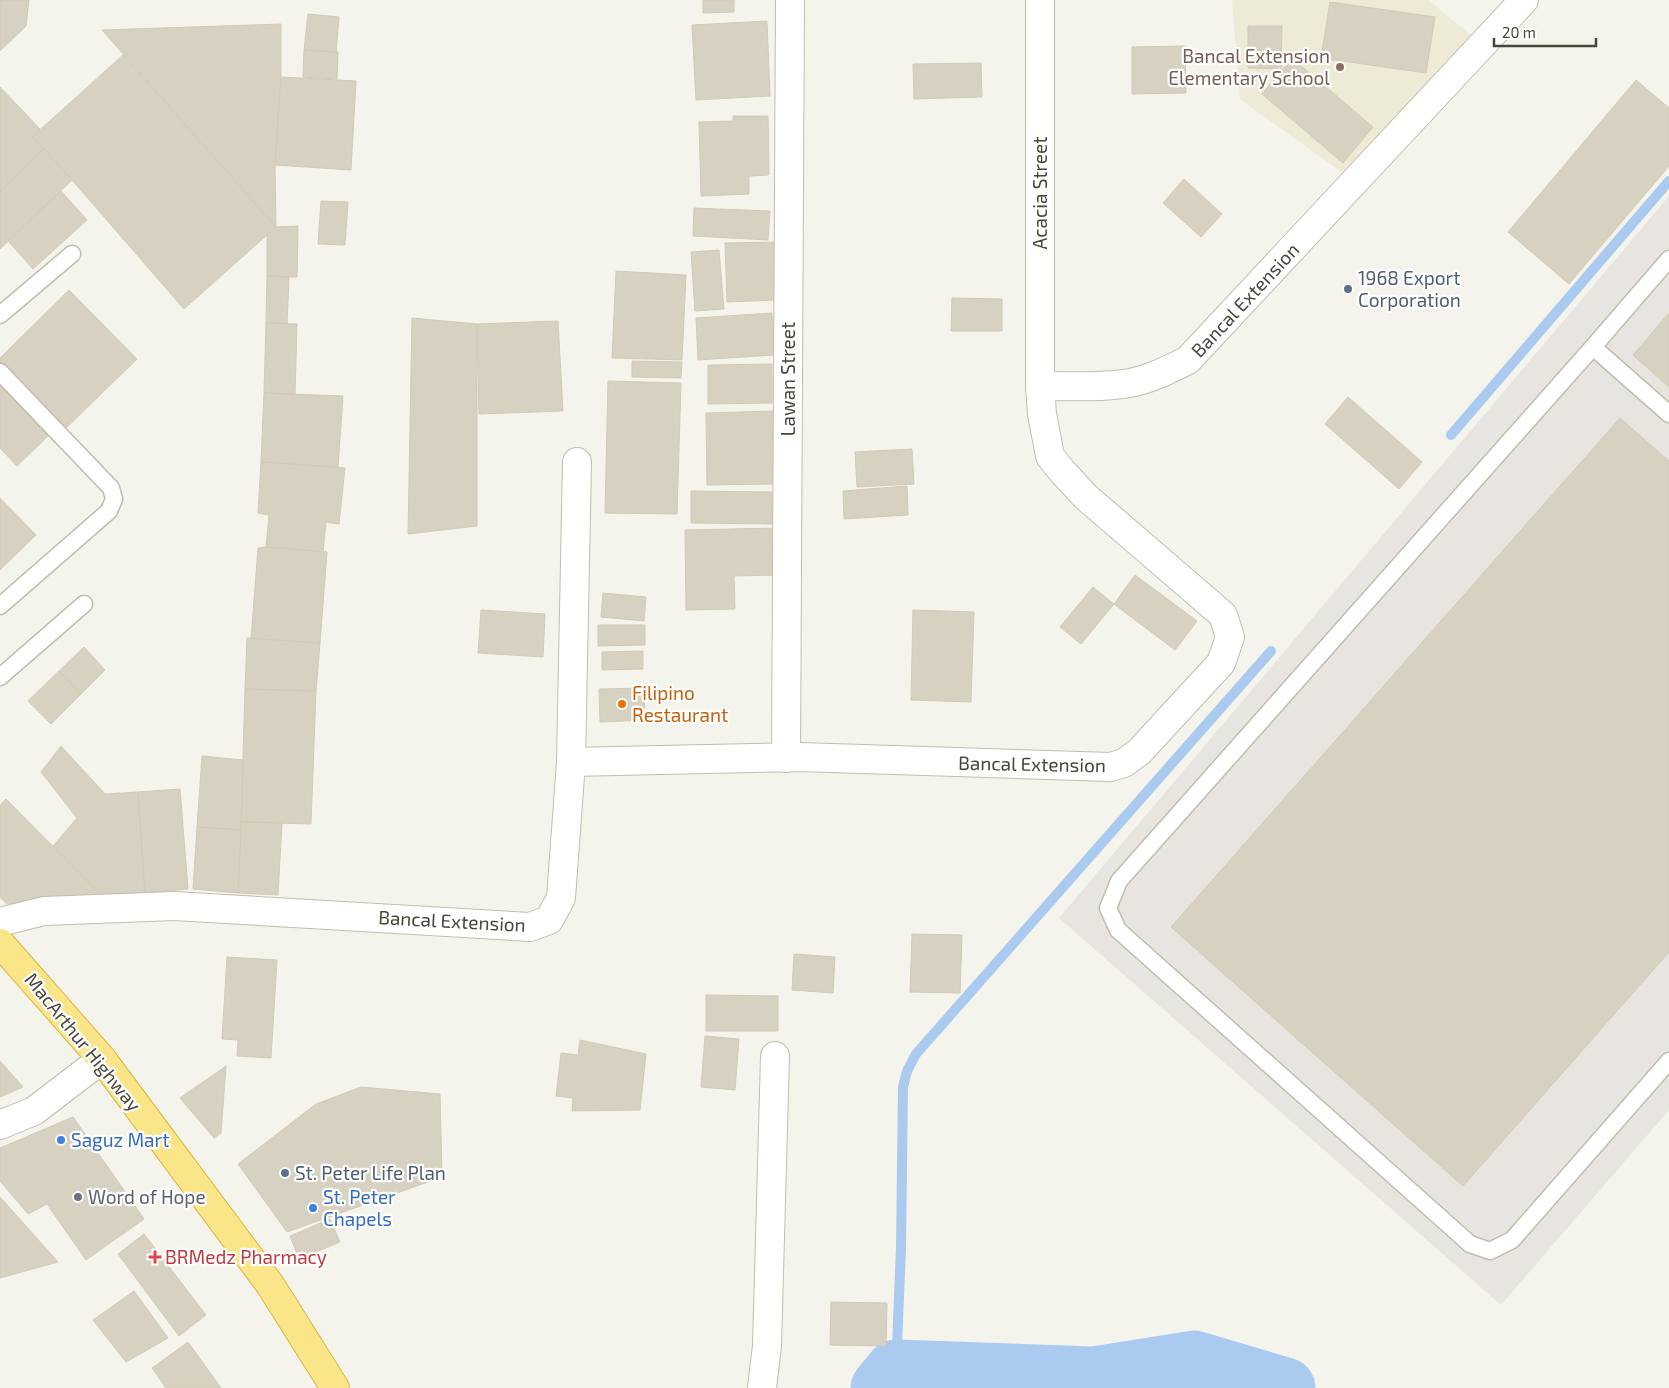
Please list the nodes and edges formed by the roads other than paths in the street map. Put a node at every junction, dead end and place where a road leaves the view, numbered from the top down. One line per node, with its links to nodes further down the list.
1 (790, 0): 16 (street, Lawan Street)
2 (803, 0): 16 (lane)
3 (1040, 0): 10 (street, Acacia Street)
4 (1516, 2): 10 (street, Bancal Extension)
5 (72, 254): 7 (lane)
6 (1669, 259): 8 (lane)
7 (0, 315)
8 (1593, 347): 11 (lane); 22 (lane)
9 (0, 372): 14 (lane)
10 (1040, 386): 16 (street, Bancal Extension)
11 (1669, 414)
12 (578, 462): 17 (street)
13 (84, 604): 15 (lane)
14 (0, 606)
15 (0, 677)
16 (793, 758): 17 (street, Bancal Extension)
17 (571, 762): 18 (street, Bancal Extension)
18 (0, 922)
19 (0, 943): 21 (highway, MacArthur Highway)
20 (775, 1056): 25 (street)
21 (102, 1059): 23 (street); 24 (highway, MacArthur Highway)
22 (1669, 1060)
23 (0, 1125)
24 (335, 1388)
25 (762, 1388)

